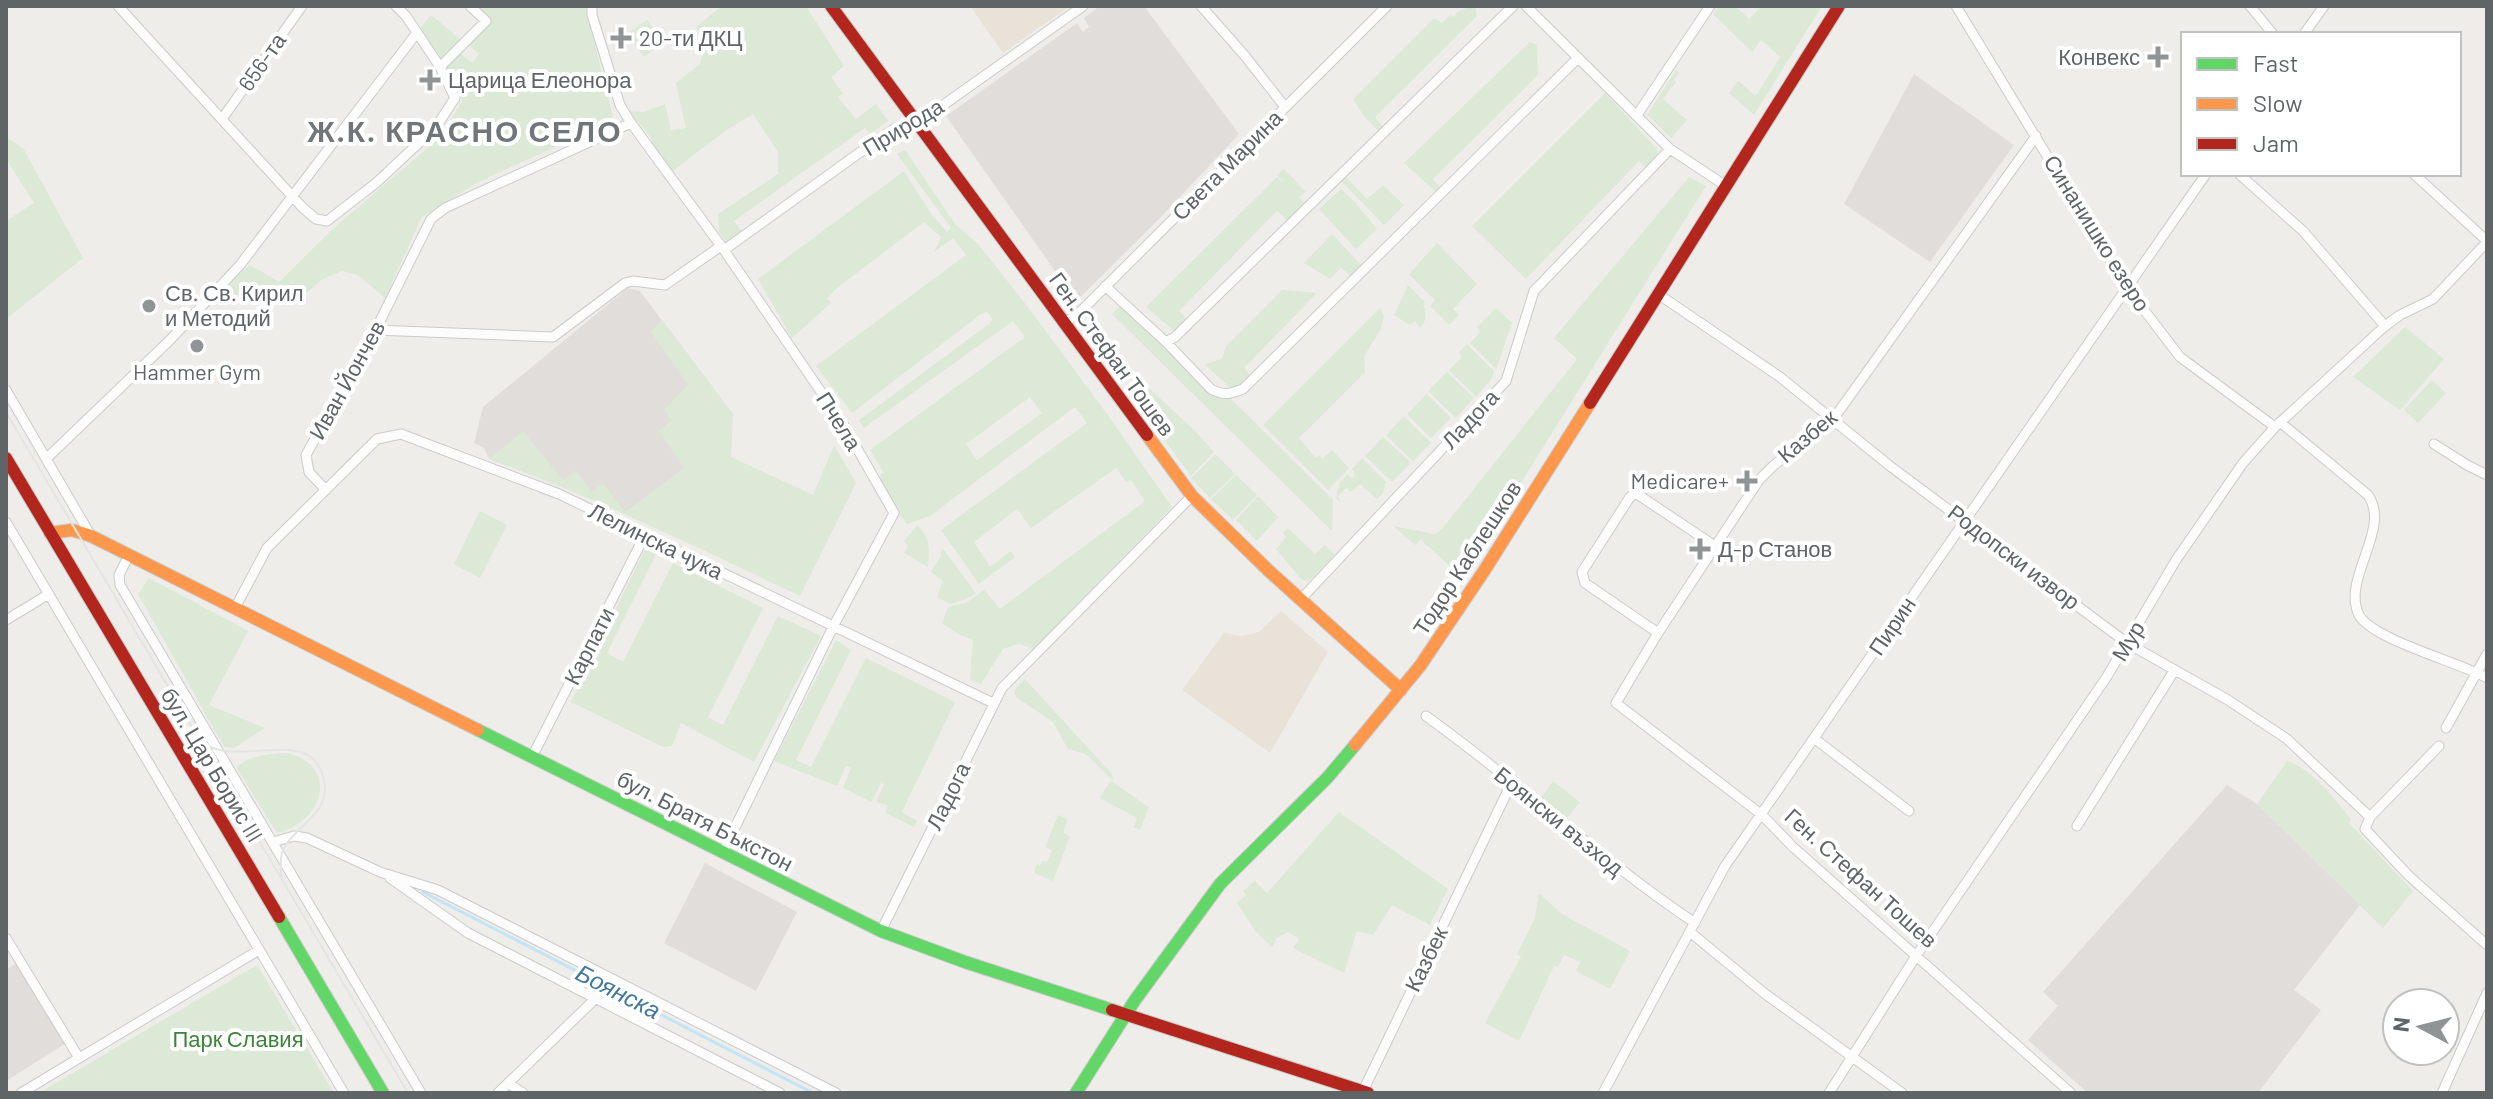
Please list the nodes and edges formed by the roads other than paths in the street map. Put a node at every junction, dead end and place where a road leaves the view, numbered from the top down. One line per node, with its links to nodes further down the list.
1 (118, 6): 24 (street)
2 (302, 6): 24 (street, 656-та)
3 (396, 6): 19 (street)
4 (470, 6): 21 (street)
5 (592, 6): 26 (street, Пчела)
6 (831, 6): 25 (street, Ген. Стефан Тошев)
7 (1083, 6): 25 (street, Природа)
8 (1201, 6): 22 (street)
9 (1387, 6): 22 (street, Света Марина)
10 (1513, 6): 42 (street)
11 (1526, 6): 20 (street)
12 (1710, 6): 23 (street)
13 (1839, 6): 32 (street, Тодор Каблешков)
14 (1957, 6): 27 (street, Синанишко езеро)
15 (2250, 6): 17 (street)
16 (2324, 6): 18 (street)
17 (2271, 32)
18 (2305, 32)
19 (416, 34): 21 (street); 33 (street)
20 (1578, 58): 23 (street); 42 (street)
21 (440, 67): 33 (street)
22 (1285, 107): 36 (street, Света Марина)
23 (1637, 115): 28 (street)
24 (222, 119): 33 (street)
25 (916, 120): 35 (street, Природа); 39 (street, Ген. Стефан Тошев)
26 (631, 123): 35 (street, Пчела); 41 (street, Иван Йончев)
27 (2036, 136): 37 (street, Синанишко езеро); 44 (street, Казбек)
28 (1670, 149): 32 (street); 60 (street, Ладога)
29 (2205, 176): 37 (street, Пирин)
30 (2241, 176): 40 (street)
31 (2416, 176): 34 (street)
32 (1726, 186): 38 (street, Тодор Каблешков)
33 (291, 195): 48 (street)
34 (2487, 242): 40 (street, Мур)
35 (722, 248): 41 (street, Природа); 63 (street, Пчела)
36 (1105, 286): 39 (street, Света Марина); 42 (street)
37 (2128, 289): 45 (street, Синанишко езеро); 52 (street, Пирин)
38 (1658, 294): 44 (street, Родопски извор); 69 (street, Тодор Каблешков)
39 (1065, 323): 51 (street, Ген. Стефан Тошев)
40 (2385, 326): 45 (street, Мур)
41 (375, 330): 50 (street, Иван Йончев)
42 (1166, 342)
43 (6, 390): 48 (street)
44 (1834, 418): 52 (street, Родопски извор); 57 (street, Казбек)
45 (2278, 425): 65 (street, Мур); 68 (street, Синанишко езеро)
46 (2434, 444): 49 (street)
47 (6, 458): 54 (street, бул. Цар Борис III)
48 (46, 459): 56 (street)
49 (2487, 475)
50 (326, 490): 55 (street, Лелинска чука); 61 (street)
51 (1192, 496): 60 (street, Ген. Стефан Тошев); 70 (street, Ладога)
52 (1965, 520): 65 (street, Родопски извор); 74 (street, Пирин)
53 (6, 522): 59 (street)
54 (50, 533): 56 (street, бул. Братя Бъкстон); 100 (street, бул. Цар Борис III)
55 (645, 535): 63 (street, Лелинска чука); 76 (street, Карпати)
56 (91, 536): 58 (street, бул. Братя Бъкстон)
57 (1715, 546): 64 (street, Казбек); 64 (street)
58 (129, 555): 61 (street, бул. Братя Бъкстон); 82 (street, бул. Цар Борис III)
59 (49, 594): 62 (street); 89 (street)
60 (1301, 599): 69 (street, Ген. Стефан Тошев)
61 (235, 608): 76 (street, бул. Братя Бъкстон)
62 (6, 620)
63 (833, 627): 70 (street, Лелинска чука); 83 (street, Пчела)
64 (1658, 633): 71 (street, Казбек)
65 (2127, 643): 67 (street, Родопски извор); 90 (street, Мур)
66 (2487, 654): 68 (street)
67 (2174, 671): 80 (street, Родопски извор); 81 (street)
68 (2482, 675): 73 (street)
69 (1401, 690): 93 (street, Тодор Каблешков)
70 (993, 703): 86 (street, Ладога)
71 (1616, 703): 79 (street, Ген. Стефан Тошев)
72 (1426, 716): 77 (street, Боянски възход)
73 (2446, 728)
74 (1815, 739): 78 (street); 79 (street, Пирин)
75 (2439, 746): 80 (street)
76 (532, 757): 83 (street, бул. Братя Бъкстон)
77 (1511, 784): 85 (street, Боянски възход); 97 (street, Казбек)
78 (1909, 811)
79 (1762, 815): 85 (street, Пирин); 90 (street, Ген. Стефан Тошев)
80 (2370, 817): 88 (street)
81 (2077, 826)
82 (273, 842): 84 (street); 101 (street, бул. Цар Борис III)
83 (723, 852): 86 (street, бул. Братя Бъкстон)
84 (380, 872): 92 (street); 105 (street)
85 (1693, 927): 94 (street, Боянски възход); 107 (street, Пирин)
86 (881, 931): 93 (street, бул. Братя Бъкстон)
87 (6, 938): 95 (street)
88 (2487, 945)
89 (259, 950): 95 (street); 99 (street)
90 (1916, 956): 94 (street, Мур); 110 (street, Ген. Стефан Тошев)
91 (2487, 993): 111 (street)
92 (596, 998): 96 (street); 104 (street)
93 (1127, 1014): 97 (street, бул. Братя Бъкстон); 106 (street, Тодор Каблешков)
94 (1852, 1055): 108 (street, Мур); 109 (street, Боянски възход)
95 (79, 1058): 98 (street)
96 (508, 1083): 102 (street); 103 (street)
97 (1360, 1092)
98 (21, 1093)
99 (344, 1093)
100 (383, 1093)
101 (421, 1093)
102 (498, 1093)
103 (523, 1093)
104 (780, 1093)
105 (836, 1093)
106 (1076, 1093)
107 (1603, 1093)
108 (1829, 1093)
109 (1902, 1093)
110 (2071, 1093)
111 (2442, 1093)

